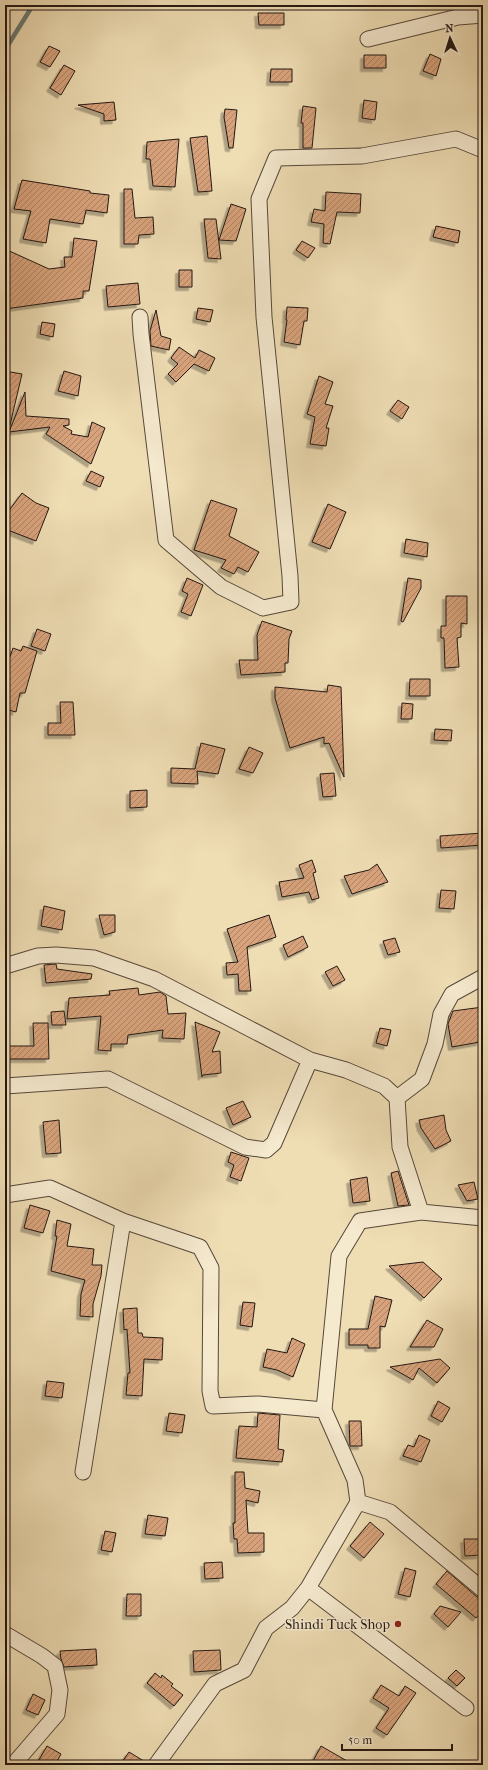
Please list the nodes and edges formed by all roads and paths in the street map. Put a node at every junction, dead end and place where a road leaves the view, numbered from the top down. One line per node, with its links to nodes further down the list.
1 (457, 11): 2 (street); 3 (street)
2 (483, 15)
3 (368, 39)
4 (483, 150): 5 (street)
5 (140, 317)
6 (5, 966): 8 (street)
7 (483, 977): 10 (street)
8 (310, 1060): 9 (street); 10 (street)
9 (5, 1086)
10 (397, 1098): 12 (street)
11 (5, 1194): 14 (street)
12 (421, 1212): 13 (street); 15 (street)
13 (483, 1218)
14 (123, 1221): 15 (street); 16 (street)
15 (324, 1410): 17 (street)
16 (83, 1472)
17 (358, 1502): 18 (street); 19 (street)
18 (308, 1588): 21 (street); 22 (street)
19 (483, 1590)
20 (5, 1634): 23 (street)
21 (466, 1708)
22 (159, 1764)
23 (13, 1765)

